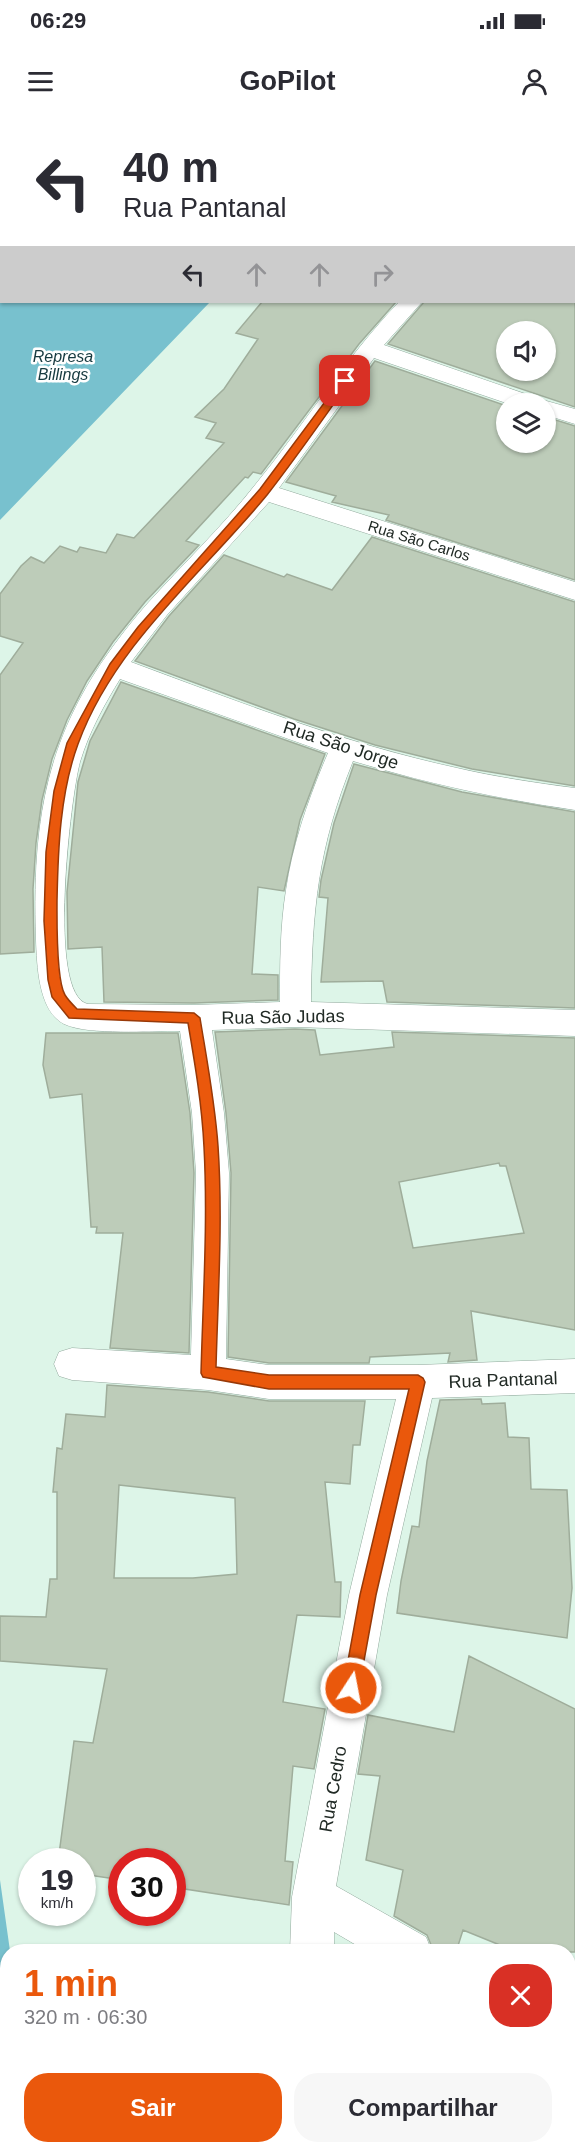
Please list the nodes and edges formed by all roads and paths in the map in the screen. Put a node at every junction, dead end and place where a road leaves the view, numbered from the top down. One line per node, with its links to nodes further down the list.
1 (410, 303): 2 (street, Rua São Judas)
2 (369, 348): 3 (street); 6 (street, Rua São Judas)
3 (502, 393)
4 (556, 410): 5 (street)
5 (575, 417)
6 (264, 492): 7 (street, Rua São Carlos); 8 (street, Rua São Judas)
7 (575, 591)
8 (114, 666): 9 (street, Rua São Jorge); 12 (street, Rua São Judas)
9 (345, 747): 10 (street, Rua São Jorge); 11 (street)
10 (575, 799)
11 (295, 1014): 12 (street, Rua São Judas); 13 (street, Rua São Judas)
12 (194, 1018): 15 (street)
13 (575, 1023)
14 (72, 1364): 15 (street, Rua Pantanal)
15 (208, 1373): 17 (street, Rua Pantanal)
16 (575, 1376): 17 (street, Rua Pantanal)
17 (418, 1382): 18 (street, Rua Cedro)
18 (313, 1898): 19 (street, Rua Cedro); 20 (street)
19 (312, 1944)
20 (396, 1944)

